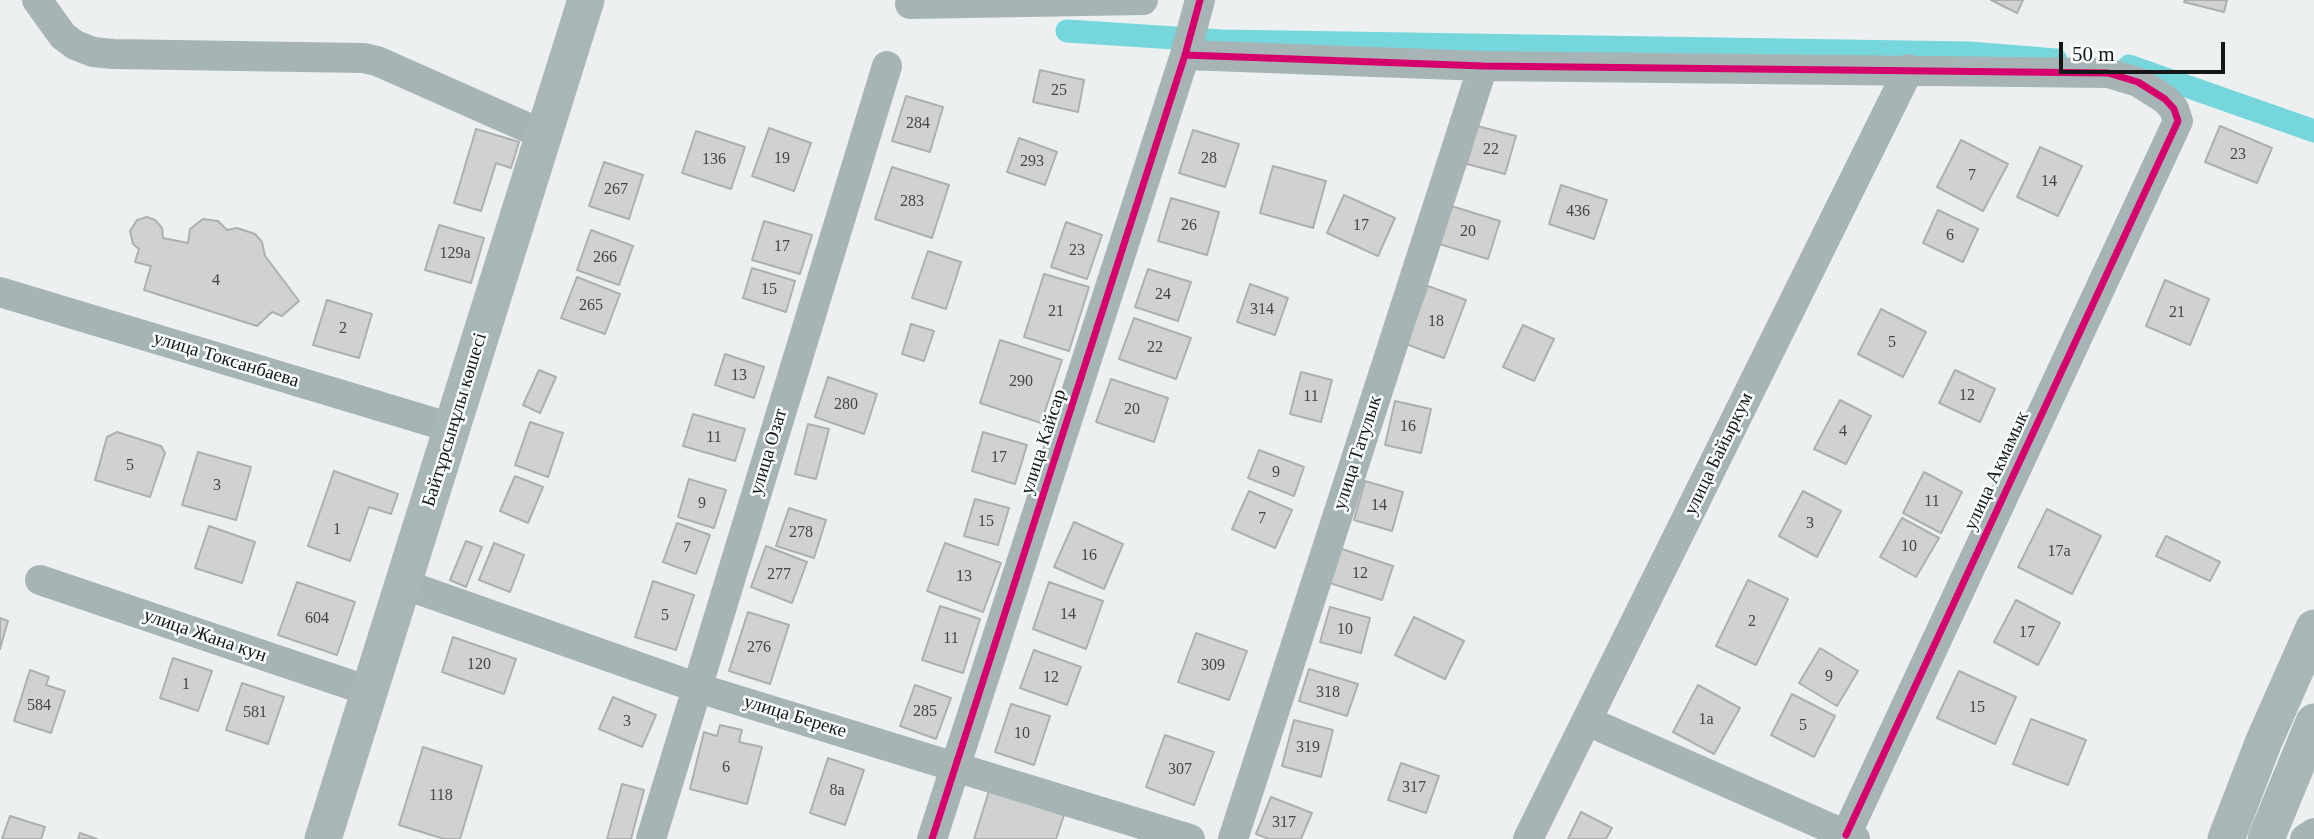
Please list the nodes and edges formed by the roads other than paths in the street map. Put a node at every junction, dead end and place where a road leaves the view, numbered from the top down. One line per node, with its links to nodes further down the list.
1 (37, 0): 10 (street)
2 (586, 0): 10 (main road, Байтұрсынұлы көшесі)
3 (1143, 0): 4 (street)
4 (911, 2)
5 (1199, 5): 6 (street, улица Кайсар)
6 (1185, 55): 8 (street); 20 (street, улица Кайсар)
7 (887, 66): 16 (street, улица Озат)
8 (1483, 66): 9 (street); 27 (street, улица Татулык)
9 (1909, 69): 18 (street, улица Байыркум); 22 (street, улица Акмамык)
10 (544, 135): 12 (main road, Байтұрсынұлы көшесі)
11 (0, 292): 12 (street, улица Токсанбаева)
12 (452, 428): 14 (main road, Байтұрсынұлы көшесі)
13 (40, 580): 17 (street, улица Жана кун)
14 (403, 584): 16 (street, улица Береке); 17 (main road, Байтұрсынұлы көшесі)
15 (2314, 628): 29 (main road)
16 (698, 688): 20 (street, улица Береке); 24 (street, улица Озат)
17 (369, 691): 23 (main road, Байтұрсынұлы көшесі)
18 (1587, 720): 22 (street); 28 (street, улица Байыркум)
19 (2314, 722): 30 (main road)
20 (957, 766): 25 (street, улица Кайсар); 26 (street, улица Береке)
21 (2314, 833): 31 (street)
22 (1850, 837)
23 (323, 839)
24 (651, 839)
25 (932, 839)
26 (1190, 839)
27 (1233, 839)
28 (1528, 839)
29 (2226, 839)
30 (2266, 839)
31 (2305, 839)

